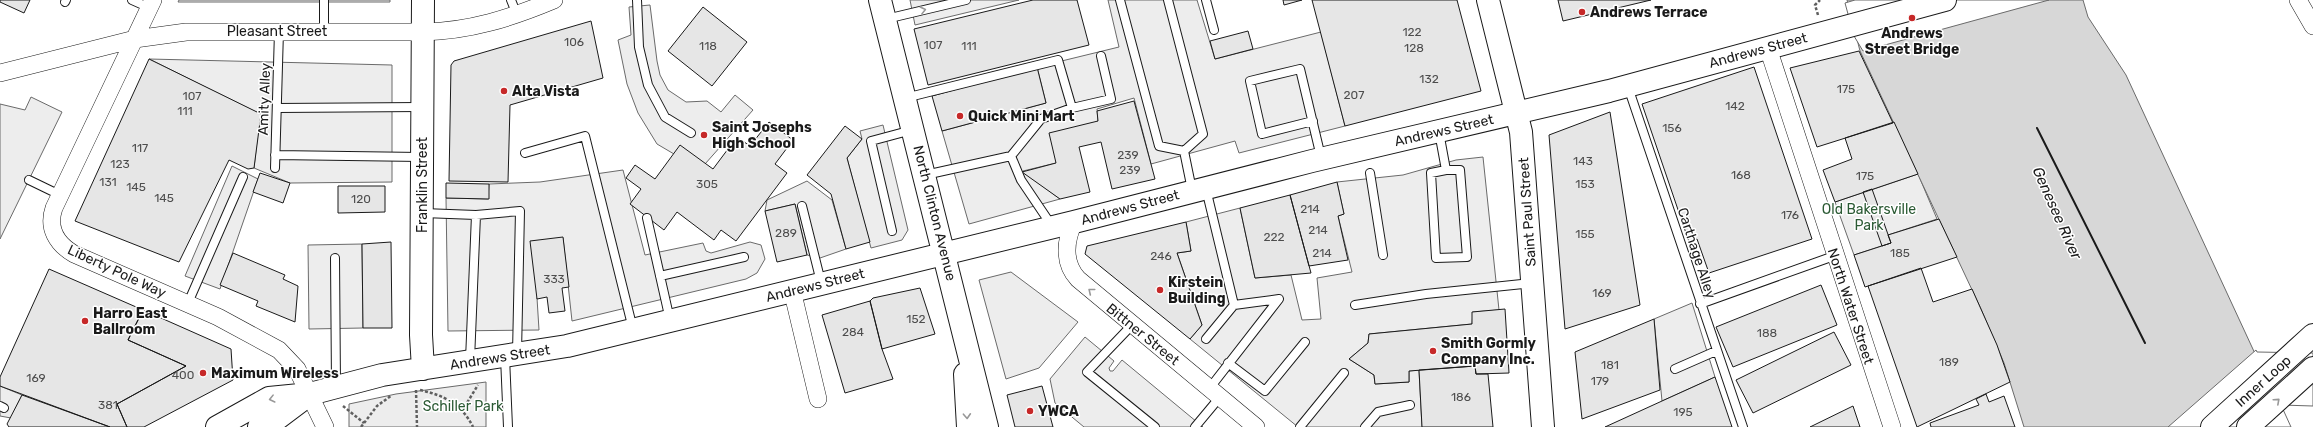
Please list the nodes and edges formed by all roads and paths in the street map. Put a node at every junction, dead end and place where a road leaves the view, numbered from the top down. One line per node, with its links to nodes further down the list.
1 (132, 0): 14 (lane)
2 (324, 0): 21 (lane)
3 (423, 0): 22 (main road, Franklin Street)
4 (554, 0): 15 (street, Pleasant Street)
5 (637, 0): 36 (lane)
6 (966, 0): 17 (lane, one-way to 6)
7 (1120, 0): 37 (lane)
8 (1168, 0): 37 (lane)
9 (1206, 0): 19 (lane)
10 (1488, 0): 32 (main road, Saint Paul Street)
11 (1820, 0): 16 (path)
12 (1945, 0): 24 (main road, Andrews Street)
13 (2298, 0): 18 (street)
14 (151, 4): 23 (street, Liberty Pole Way)
15 (514, 7): 22 (street, Pleasant Street)
16 (1816, 8)
17 (883, 10): 28 (main road, North Clinton Avenue)
18 (2313, 26)
19 (1214, 30)
20 (279, 31): 21 (street, Pleasant Street); 23 (street, Pleasant Street); 30 (lane, Amity Alley)
21 (324, 31): 22 (street, Pleasant Street)
22 (423, 32): 29 (main road, Franklin Street)
23 (135, 39): 26 (street, Pleasant Street); 50 (street, Liberty Pole Way)
24 (1768, 48): 27 (main road, Andrews Street); 60 (street, North Water Street)
25 (1101, 56): 31 (lane)
26 (0, 73)
27 (1628, 86): 32 (main road, Andrews Street); 68 (lane, Carthage Alley)
28 (905, 98): 31 (lane); 34 (main road, North Clinton Avenue)
29 (422, 107): 30 (lane); 41 (main road, Franklin Street)
30 (277, 108): 39 (lane, Amity Alley)
31 (1072, 108): 40 (lane)
32 (1517, 113): 35 (main road, Andrews Street); 65 (main road, Saint Paul Street)
33 (1314, 121): 33 (lane); 42 (lane)
34 (913, 130): 46 (main road, North Clinton Avenue); 57 (lane)
35 (1439, 131): 42 (main road, Andrews Street); 44 (lane)
36 (691, 133)
37 (1184, 151): 49 (lane)
38 (525, 153): 74 (lane)
39 (275, 155): 41 (lane); 43 (lane, Amity Alley)
40 (1011, 156): 46 (lane); 56 (lane)
41 (422, 157): 52 (main road, Franklin Street)
42 (1322, 158): 49 (main road, Andrews Street)
43 (275, 168)
44 (1446, 170): 44 (lane)
45 (1370, 173): 59 (lane)
46 (925, 175): 58 (main road, North Clinton Avenue)
47 (243, 177): 67 (lane)
48 (29, 180): 50 (lane)
49 (1199, 190): 55 (main road, Andrews Street); 69 (lane)
50 (60, 195): 67 (street, Liberty Pole Way)
51 (802, 206): 64 (lane)
52 (422, 213): 53 (lane); 83 (main road, Franklin Street)
53 (476, 215): 79 (lane); 80 (lane)
54 (648, 218): 63 (lane)
55 (1074, 222): 56 (main road, Andrews Street); 73 (street, Bittner Street, one-way to 55)
56 (1053, 227): 58 (main road, Andrews Street)
57 (892, 231)
58 (944, 253): 64 (main road, Andrews Street); 71 (main road, North Clinton Avenue)
59 (1384, 255)
60 (1834, 256): 68 (lane); 113 (street, North Water Street)
61 (744, 257): 63 (lane)
62 (335, 258): 92 (lane)
63 (660, 276): 72 (lane)
64 (821, 283): 66 (main road, Andrews Street)
65 (1533, 283): 70 (lane); 111 (main road, Saint Paul Street)
66 (792, 290): 72 (main road, Andrews Street); 93 (street)
67 (188, 303): 90 (street, Liberty Pole Way)
68 (1700, 304): 78 (lane, Carthage Alley)
69 (1234, 305): 76 (lane); 81 (lane)
70 (1355, 305)
71 (959, 307): 104 (main road, one-way to 104); 105 (main road, North Clinton Avenue)
72 (670, 320): 74 (main road, Andrews Street)
73 (1132, 325): 89 (street, Bittner Street); 106 (lane)
74 (633, 330): 79 (main road, Andrews Street)
75 (2310, 337): 114 (main road, Inner Loop)
76 (1206, 339)
77 (1305, 342): 81 (lane)
78 (1716, 351): 84 (lane); 112 (lane, Carthage Alley)
79 (511, 356): 80 (main road, Andrews Street); 103 (lane)
80 (470, 362): 83 (main road, Andrews Street)
81 (1228, 363): 89 (lane)
82 (2313, 368): 115 (main road, Inner Loop, one-way to 82)
83 (423, 369): 92 (main road, Andrews Street)
84 (1675, 369)
85 (1344, 373): 109 (lane)
86 (478, 385): 95 (path)
87 (411, 390): 88 (path)
88 (416, 390): 95 (path); 101 (path)
89 (1215, 393): 107 (lane); 108 (street, Bittner Street)
90 (310, 394): 92 (main road, Andrews Street); 97 (main road, Andrews Street); 98 (main road, Andrews Street, one-way to 98); 99 (street, Liberty Pole Way)
91 (394, 395): 96 (path)
92 (339, 396): 96 (path)
93 (818, 399)
94 (1410, 405): 110 (lane)
95 (462, 411): 102 (path)
96 (364, 423): 100 (path)
97 (263, 426)
98 (217, 427)
99 (325, 427)
100 (361, 427)
101 (417, 427)
102 (473, 427)
103 (508, 427)
104 (968, 427)
105 (988, 427)
106 (1155, 427)
107 (1195, 427)
108 (1256, 427)
109 (1300, 427)
110 (1365, 427)
111 (1543, 427)
112 (1743, 427)
113 (1892, 427)
114 (2212, 427)
115 (2248, 427)

